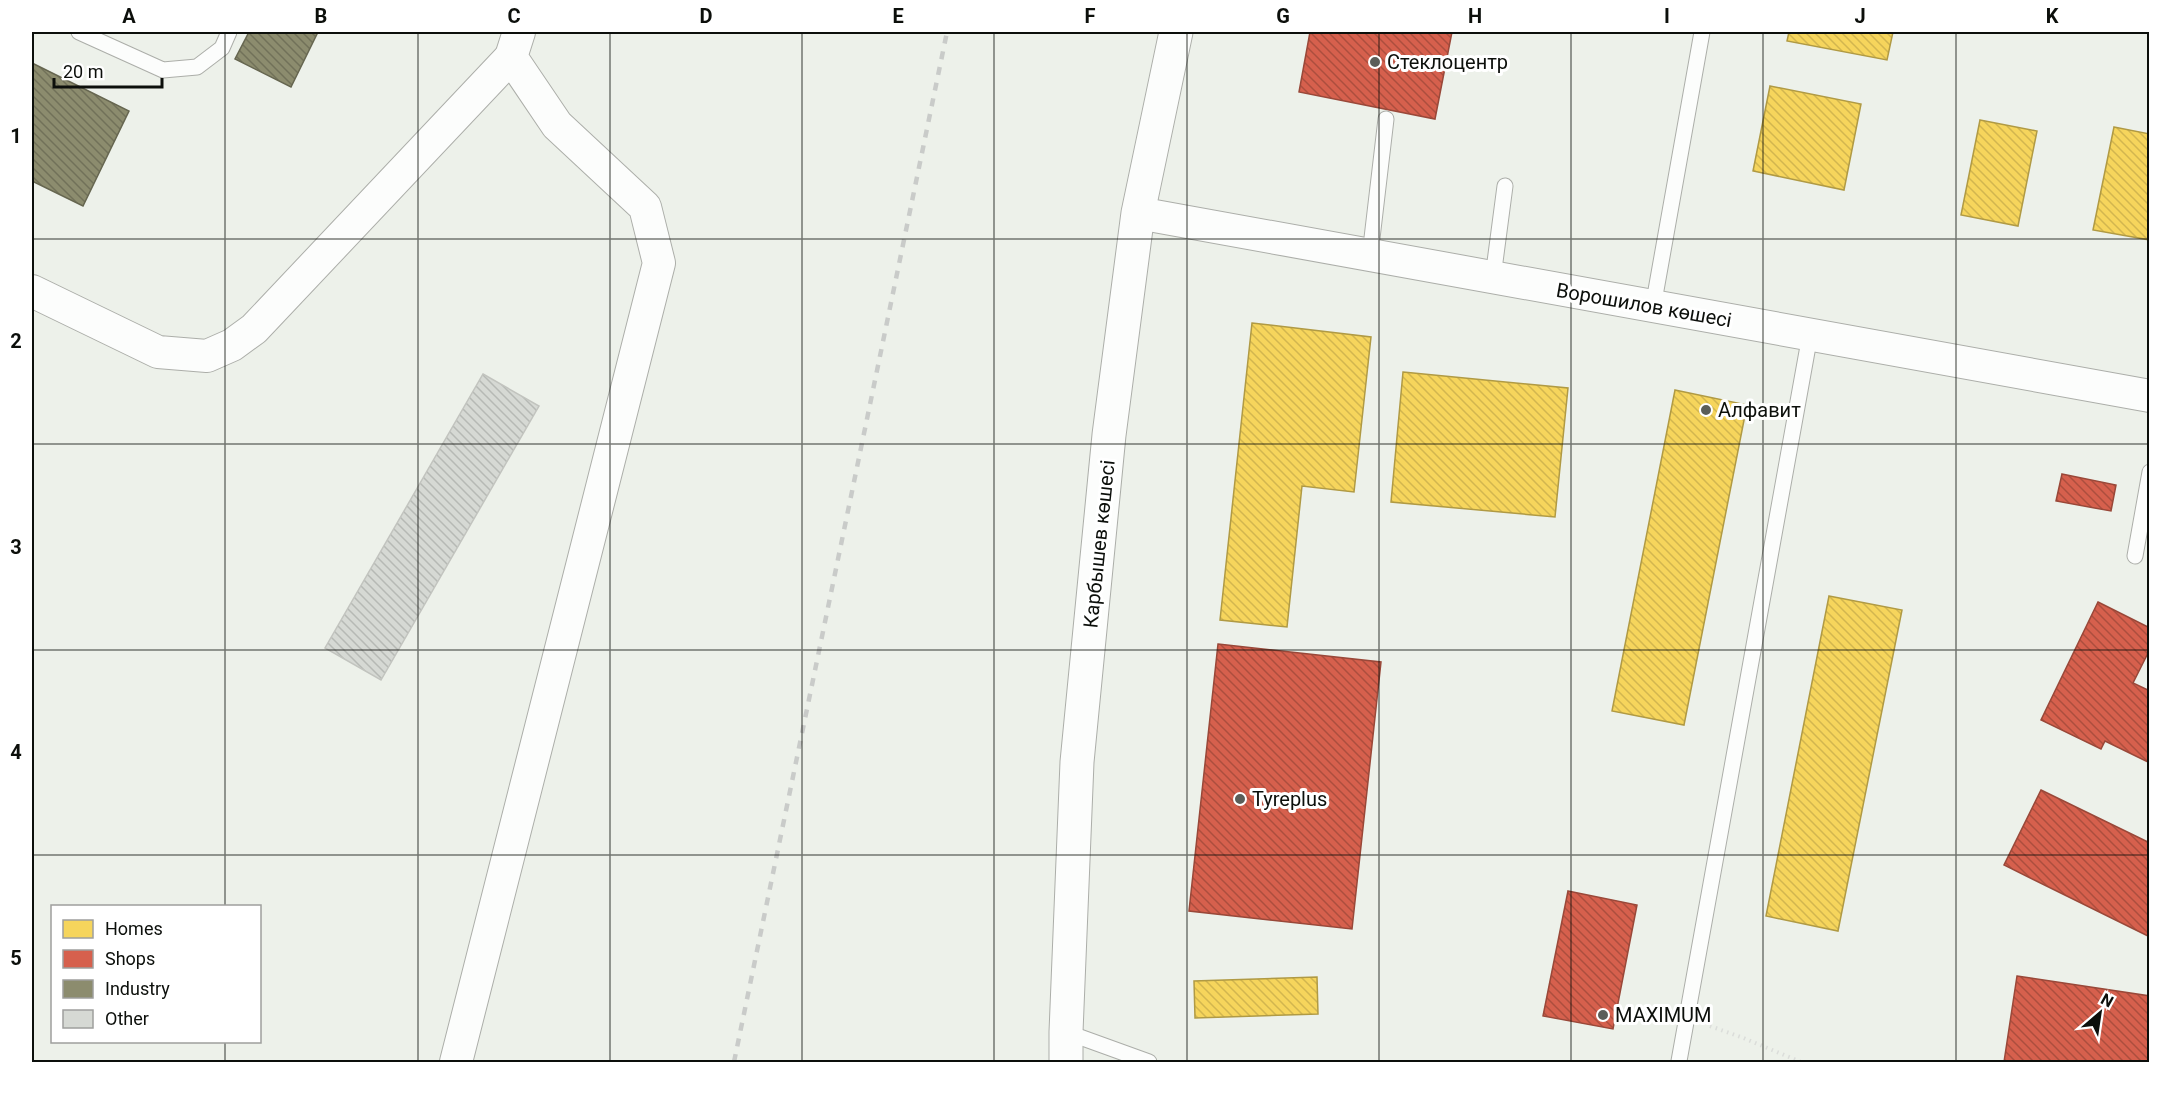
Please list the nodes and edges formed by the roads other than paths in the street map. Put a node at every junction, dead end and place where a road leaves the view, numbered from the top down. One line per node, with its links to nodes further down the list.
1 (79, 32): 2 (lane)
2 (229, 32)
3 (1176, 32): 8 (main road, Карбышев көшесі)
4 (1702, 32): 12 (lane)
5 (515, 44): 11 (street); 19 (street)
6 (1386, 119): 9 (lane)
7 (1505, 186): 10 (lane)
8 (1137, 213): 9 (street, Ворошилов көшесі); 17 (main road, Карбышев көшесі)
9 (1370, 255): 10 (street, Ворошилов көшесі)
10 (1493, 278): 12 (street, Ворошилов көшесі)
11 (32, 291)
12 (1653, 307): 13 (street, Ворошилов көшесі)
13 (1810, 335): 14 (street, Ворошилов көшесі); 18 (lane)
14 (2150, 396)
15 (2150, 472): 16 (lane)
16 (2135, 556)
17 (1066, 1047): 20 (lane)
18 (1678, 1061)
19 (456, 1062)
20 (1149, 1062)

